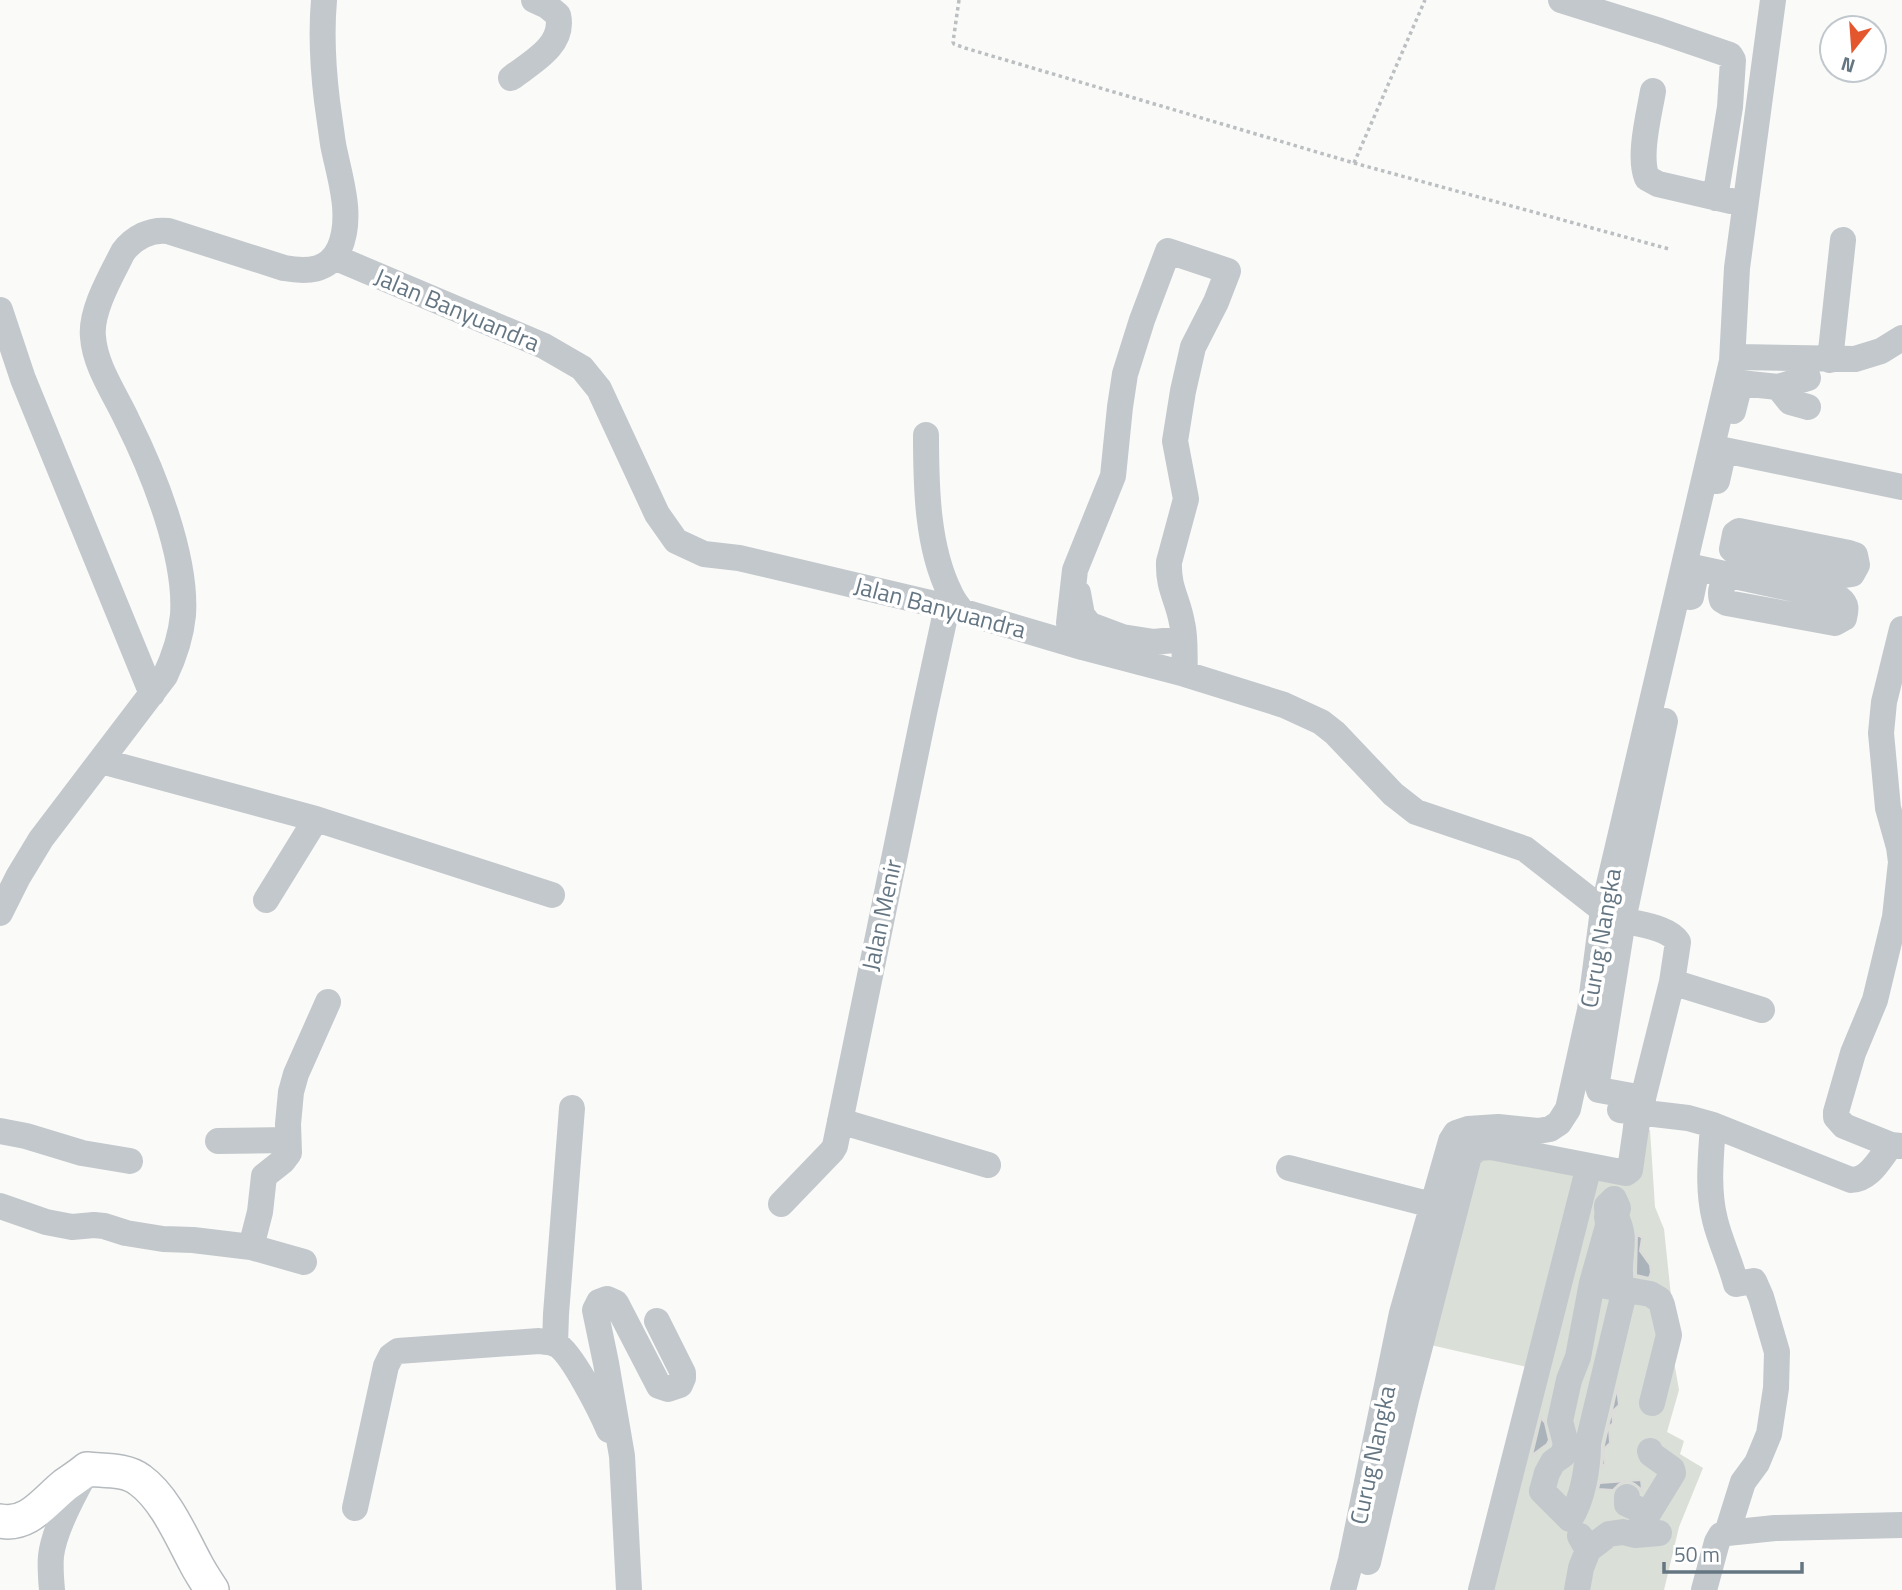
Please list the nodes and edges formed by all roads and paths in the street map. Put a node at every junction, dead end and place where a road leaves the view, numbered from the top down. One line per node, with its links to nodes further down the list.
1 (324, 0): 14 (street)
2 (534, 0): 7 (street)
3 (959, 0): 9 (path)
4 (1424, 0): 9 (path)
5 (1561, 0): 10 (street)
6 (1773, 0): 11 (street, Curug Nangka)
7 (511, 78)
8 (1653, 91): 10 (street)
9 (1354, 163): 13 (path)
10 (1716, 198): 11 (street)
11 (1746, 205): 18 (street, Curug Nangka)
12 (1843, 240): 17 (street)
13 (1669, 249)
14 (334, 257): 29 (street, Jalan Banyuandra); 34 (street)
15 (0, 310): 34 (street)
16 (1902, 338): 17 (street)
17 (1830, 360): 18 (street)
18 (1732, 361): 40 (street, Curug Nangka)
19 (1808, 378): 20 (street)
20 (1778, 387): 21 (street); 23 (street)
21 (1808, 407)
22 (926, 435): 29 (street)
23 (1724, 450): 24 (street); 26 (street)
24 (1902, 486)
25 (1774, 566): 28 (street); 30 (street); 30 (street)
26 (1697, 568): 28 (street); 40 (street)
27 (1075, 570): 32 (street); 33 (street); 33 (street)
28 (1728, 575): 30 (street)
29 (955, 610): 32 (street, Jalan Banyuandra); 47 (street, Jalan Menir)
30 (1770, 611)
31 (1902, 629): 52 (street)
32 (1082, 647): 33 (street, Jalan Banyuandra)
33 (1184, 658): 40 (street, Jalan Banyuandra)
34 (152, 694): 35 (street)
35 (101, 761): 36 (street); 39 (street)
36 (316, 818): 37 (street); 38 (street)
37 (552, 895)
38 (266, 900)
39 (0, 913)
40 (1613, 915): 41 (street); 44 (street, Curug Nangka); 45 (street)
41 (1672, 982): 43 (street); 45 (street)
42 (328, 1002): 50 (street)
43 (1762, 1010)
44 (1570, 1096): 48 (street); 59 (street, Curug Nangka)
45 (1643, 1098): 57 (street, bridge)
46 (572, 1108): 67 (street)
47 (840, 1121): 54 (street); 58 (street, Jalan Menir)
48 (1713, 1125): 52 (street); 76 (street)
49 (0, 1131): 53 (street)
50 (288, 1140): 51 (street); 62 (street)
51 (218, 1142)
52 (1896, 1145)
53 (130, 1161)
54 (988, 1165)
55 (1589, 1166): 57 (street); 82 (street); 83 (street)
56 (1289, 1168): 59 (street)
57 (1619, 1172): 61 (street)
58 (781, 1204)
59 (1432, 1205): 81 (street, Curug Nangka)
60 (0, 1206): 62 (street)
61 (1613, 1211): 64 (street); 65 (street)
62 (251, 1247): 63 (street)
63 (304, 1262)
64 (1592, 1283): 65 (street); 73 (street)
65 (1623, 1290): 68 (street); 73 (street)
66 (657, 1321): 70 (street)
67 (555, 1343): 70 (street); 72 (street)
68 (1652, 1403)
69 (1650, 1451): 77 (street)
70 (622, 1456): 80 (street)
71 (87, 1469): 74 (main road); 78 (street); 79 (main road)
72 (355, 1508)
73 (1570, 1519): 77 (street)
74 (0, 1521)
75 (1902, 1525): 76 (street)
76 (1727, 1533): 85 (street)
77 (1588, 1550): 84 (street)
78 (52, 1590)
79 (212, 1590)
80 (629, 1590)
81 (1343, 1590)
82 (1360, 1590)
83 (1480, 1590)
84 (1577, 1590)
85 (1704, 1590)

